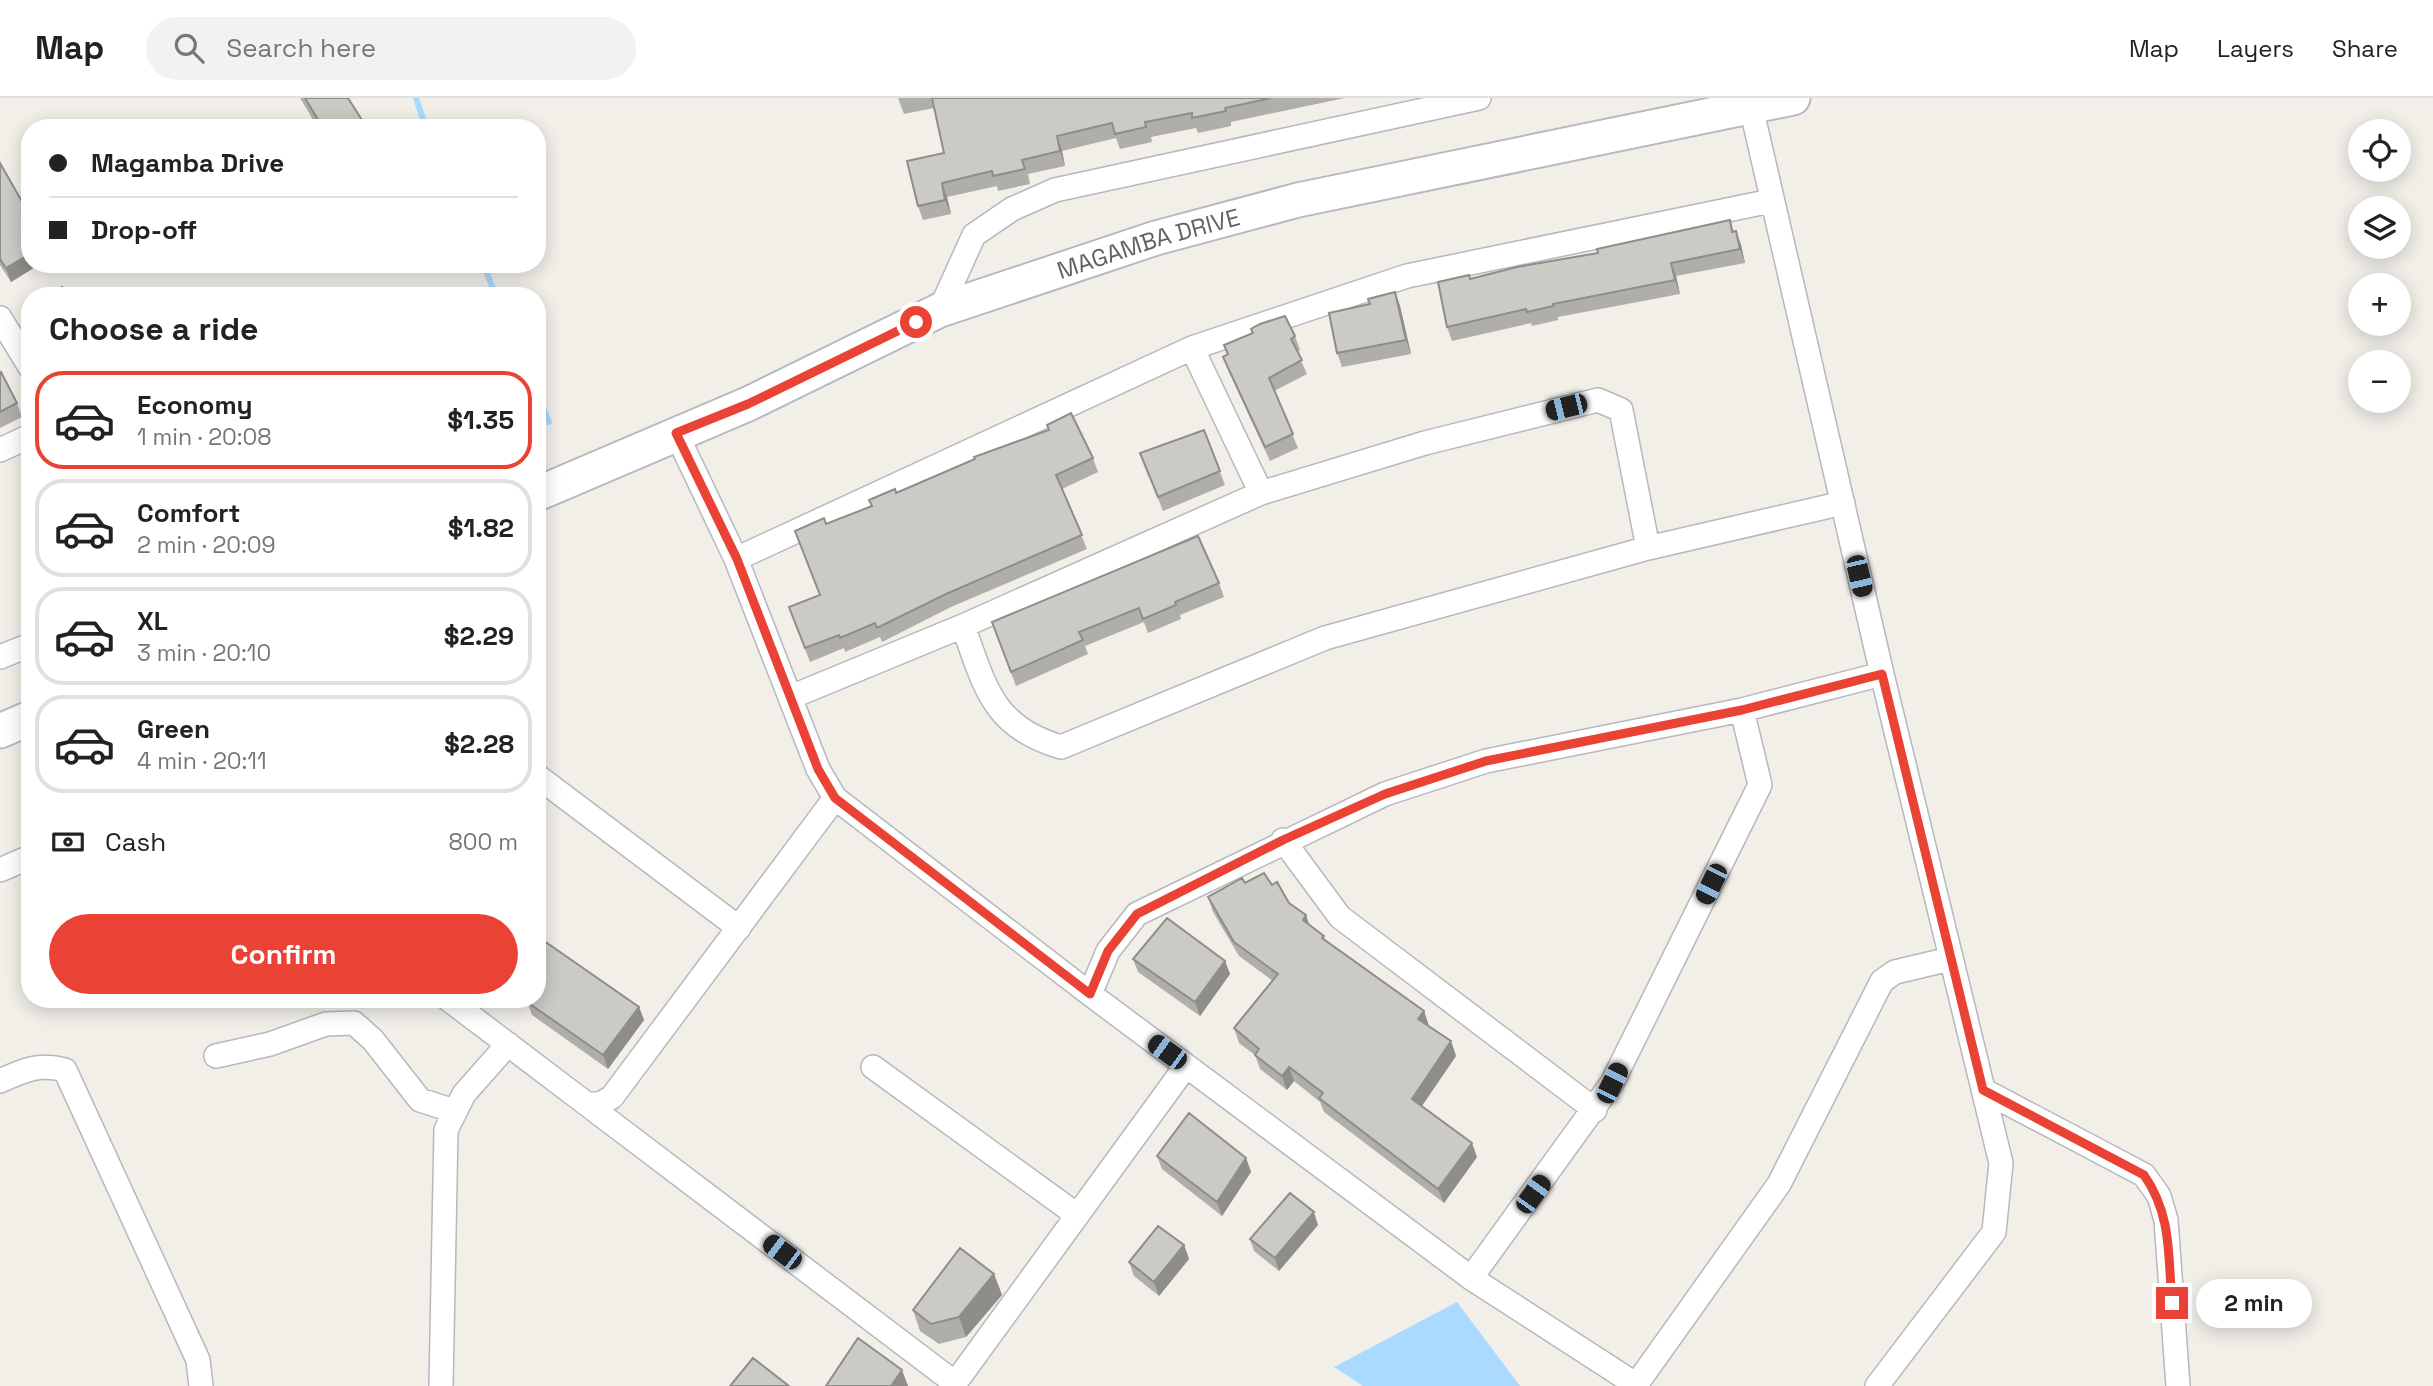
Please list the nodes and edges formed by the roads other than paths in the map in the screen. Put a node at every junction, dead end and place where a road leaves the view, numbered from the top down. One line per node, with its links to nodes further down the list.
1 (1479, 98): 5 (street)
2 (1793, 98): 3 (street, MAGAMBA DRIVE)
3 (1751, 107): 4 (street); 5 (street, MAGAMBA DRIVE)
4 (1771, 201): 7 (street); 14 (street)
5 (940, 310): 9 (street, MAGAMBA DRIVE)
6 (0, 318): 8 (street)
7 (1192, 348): 13 (street); 16 (street)
8 (21, 352)
9 (676, 433): 12 (street, MAGAMBA DRIVE); 16 (street)
10 (21, 440): 11 (street)
11 (0, 450)
12 (546, 490)
13 (1261, 493): 15 (street); 17 (street)
14 (1843, 503): 15 (street); 20 (street)
15 (1648, 548): 17 (street)
16 (737, 559): 21 (street)
17 (963, 626): 21 (street)
18 (21, 649): 19 (street)
19 (0, 657)
20 (1882, 674): 22 (street); 31 (street)
21 (790, 697): 26 (street)
22 (1742, 710): 27 (street); 41 (street)
23 (21, 722): 24 (street)
24 (0, 731)
25 (546, 783): 30 (street)
26 (835, 798): 30 (street); 32 (street)
27 (1283, 840): 32 (street); 41 (street)
28 (21, 861): 29 (street)
29 (0, 870)
30 (739, 928): 40 (street)
31 (1950, 959): 39 (street); 46 (street)
32 (1090, 994): 36 (street)
33 (460, 1008): 34 (street)
34 (508, 1044): 40 (street); 42 (street)
35 (216, 1055): 42 (street)
36 (1186, 1066): 43 (street); 44 (street)
37 (873, 1067): 43 (street)
38 (0, 1081): 47 (street)
39 (1983, 1090): 49 (street); 50 (street)
40 (588, 1105): 45 (street)
41 (1595, 1110): 44 (street)
42 (454, 1111): 48 (street)
43 (1077, 1215): 45 (street)
44 (1471, 1278): 46 (street)
45 (954, 1385)
46 (1637, 1385)
47 (201, 1386)
48 (441, 1386)
49 (1877, 1386)
50 (2178, 1386)

